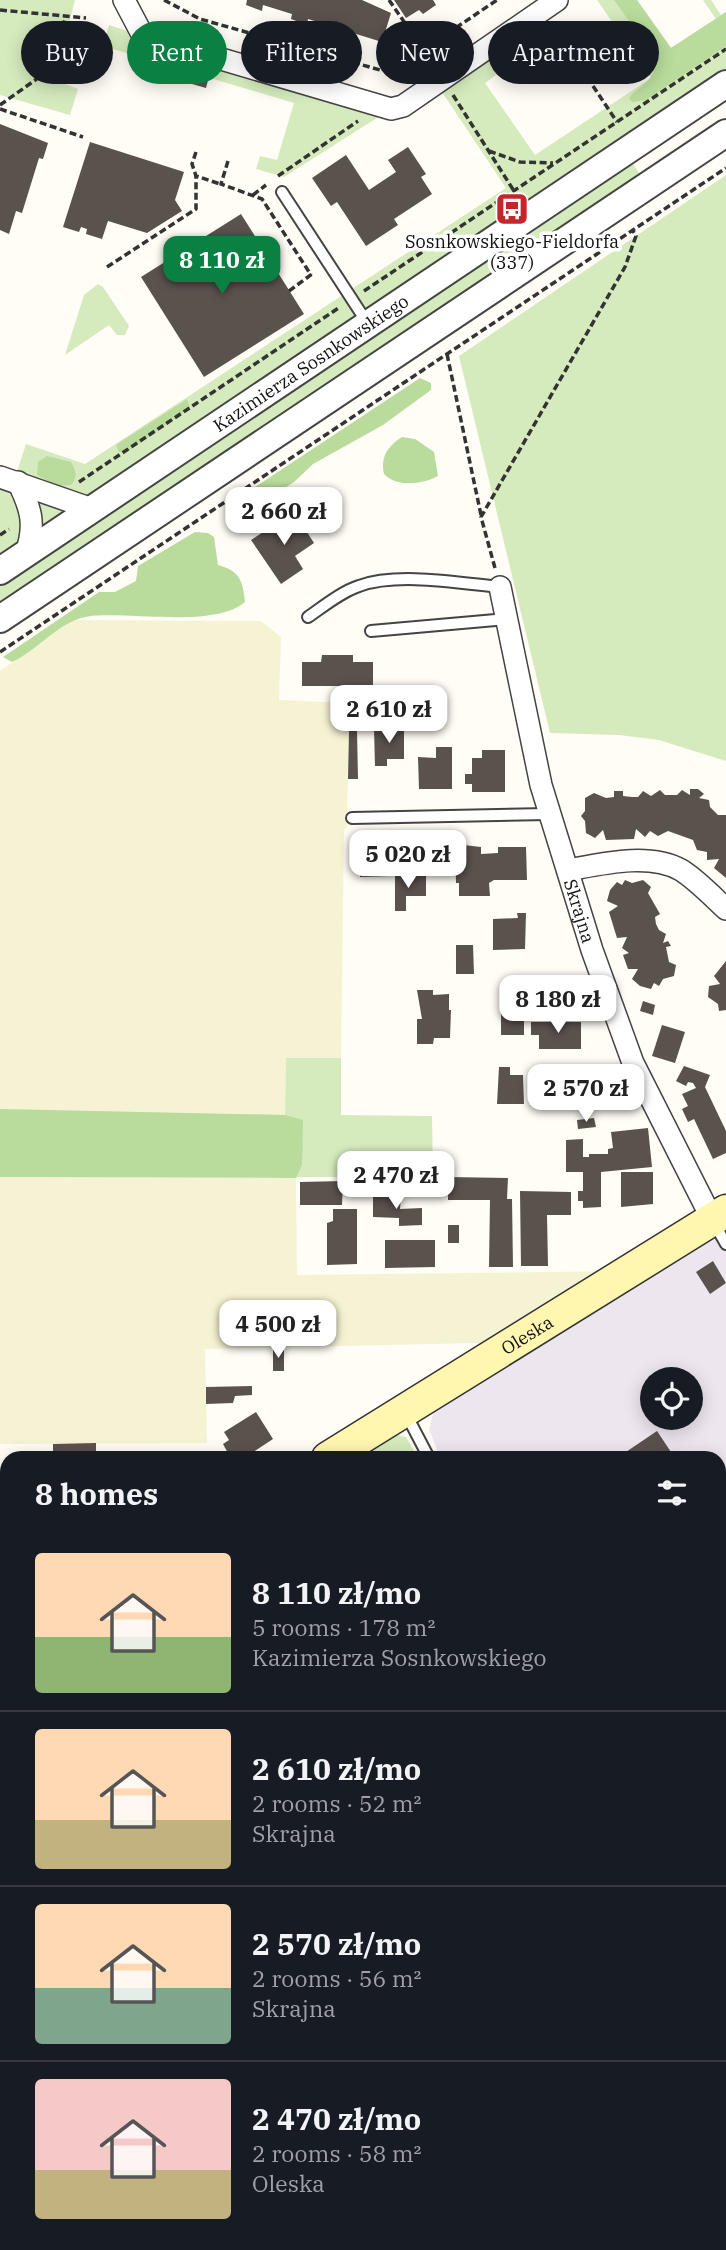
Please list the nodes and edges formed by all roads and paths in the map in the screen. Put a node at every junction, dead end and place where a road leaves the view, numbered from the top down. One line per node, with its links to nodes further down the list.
1 (124, 0): 18 (street)
2 (164, 0): 12 (path)
3 (389, 0): 9 (path)
4 (497, 0): 10 (path)
5 (557, 0): 11 (street)
6 (0, 10): 7 (path)
7 (66, 16): 8 (path); 17 (path)
8 (86, 18)
9 (403, 21)
10 (466, 21)
11 (474, 58)
12 (376, 69)
13 (436, 84): 18 (street)
14 (446, 84): 22 (path)
15 (726, 84): 36 (street, Kazimierza Sosnkowskiego)
16 (593, 86): 19 (path)
17 (0, 107): 21 (path)
18 (377, 107): 31 (path)
19 (617, 122)
20 (726, 133): 32 (street)
21 (83, 137)
22 (489, 151): 25 (path); 29 (path)
23 (196, 152): 27 (path)
24 (228, 161): 28 (path)
25 (555, 163)
26 (726, 168): 33 (path)
27 (196, 175): 28 (path); 34 (path)
28 (221, 184): 31 (path)
29 (514, 191)
30 (282, 192): 36 (lane)
31 (252, 195): 35 (path)
32 (617, 206): 33 (path); 45 (street)
33 (633, 231): 37 (path); 40 (path)
34 (107, 268)
35 (289, 290)
36 (368, 324): 39 (street, Kazimierza Sosnkowskiego)
37 (447, 354): 40 (path); 48 (path)
38 (9, 480): 39 (street); 41 (street)
39 (92, 509): 41 (street, Kazimierza Sosnkowskiego)
40 (481, 517): 43 (path)
41 (26, 553): 42 (street, Kazimierza Sosnkowskiego)
42 (0, 570)
43 (500, 587): 44 (lane); 46 (street, Skrajna)
44 (308, 617)
45 (0, 619)
46 (507, 619): 47 (lane); 49 (street, Skrajna)
47 (371, 631)
48 (0, 652)
49 (548, 814): 50 (lane); 51 (street, Skrajna)
50 (352, 818)
51 (568, 870): 52 (street, Skrajna); 53 (street, Skrajna)
52 (726, 909)
53 (721, 1225): 54 (main road, Oleska)
54 (405, 1411): 55 (main road, Oleska); 56 (lane)
55 (339, 1451)
56 (425, 1451)

